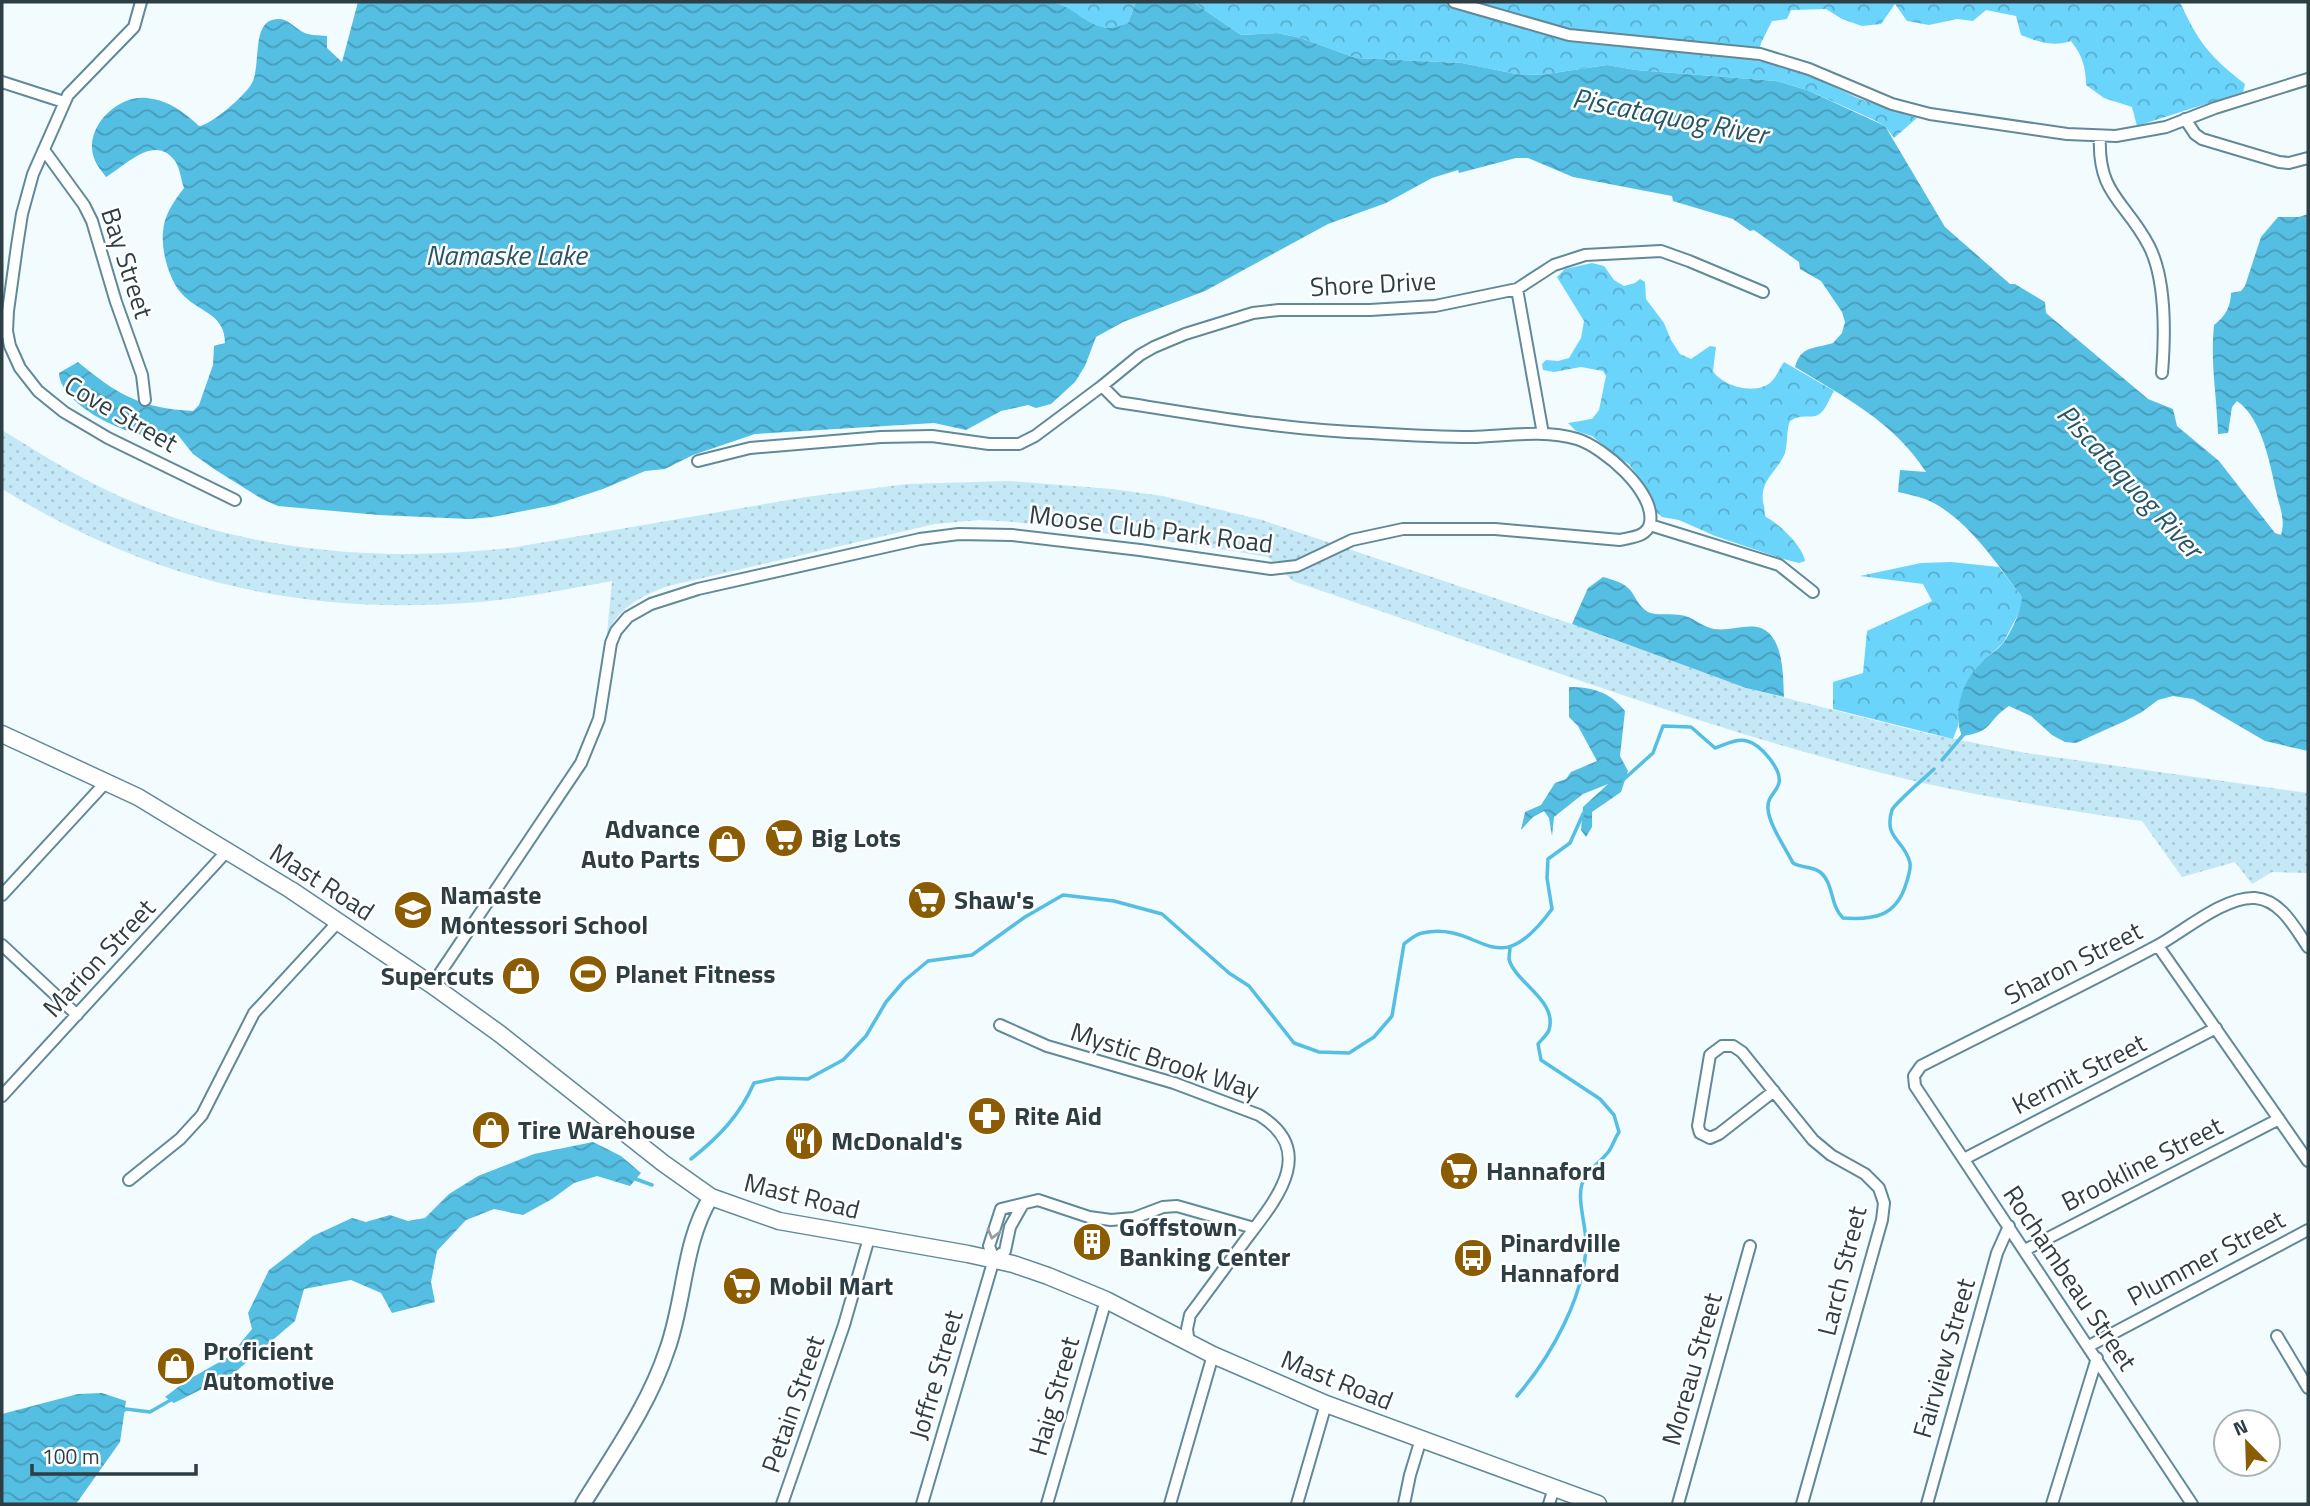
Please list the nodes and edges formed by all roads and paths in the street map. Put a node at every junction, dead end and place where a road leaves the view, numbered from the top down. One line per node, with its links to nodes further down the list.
1 (141, 2): 5 (street, Cove Street)
2 (1454, 2): 7 (street)
3 (2308, 79): 6 (street)
4 (2, 82): 5 (street)
5 (64, 102): 8 (street, Cove Street)
6 (2185, 119): 7 (street); 9 (street)
7 (2100, 136): 12 (street)
8 (44, 150): 14 (street, Bay Street); 17 (street, Cove Street)
9 (2308, 158)
10 (1517, 289): 11 (street); 13 (street, Shore Drive); 15 (street)
11 (1763, 292)
12 (2162, 373)
13 (1102, 386): 15 (street); 16 (street)
14 (145, 400)
15 (1544, 434): 18 (street)
16 (698, 461)
17 (235, 500)
18 (1650, 525): 19 (street); 28 (street, Moose Club Park Road)
19 (1813, 592)
20 (2, 734): 21 (main road, Mast Road)
21 (107, 781): 22 (main road, Mast Road); 23 (street)
22 (228, 850): 24 (main road, Mast Road); 29 (street, Marion Street)
23 (2, 895)
24 (338, 922): 28 (main road, Mast Road); 38 (street)
25 (2, 945): 29 (street)
26 (2158, 946): 27 (street, Sharon Street); 31 (street); 32 (street, Sharon Street)
27 (2308, 947)
28 (432, 985): 39 (main road, Mast Road)
29 (77, 1015): 34 (street, Marion Street)
30 (1000, 1025): 42 (street, Mystic Brook Way)
31 (2216, 1028): 35 (street); 36 (street, Kermit Street)
32 (1914, 1076): 36 (street, Rochambeau Street)
33 (1774, 1091): 33 (street, Larch Street); 68 (street, Larch Street)
34 (2, 1096)
35 (2279, 1119): 37 (street); 46 (street, Brookline Street)
36 (1964, 1159): 41 (street, Rochambeau Street)
37 (2308, 1160)
38 (129, 1180)
39 (711, 1197): 44 (main road, Mast Road); 59 (street)
40 (1023, 1204): 42 (street); 47 (street); 47 (street, one-way to 47)
41 (2009, 1226): 46 (street, Rochambeau Street); 69 (street, Fairview Street)
42 (1254, 1228): 50 (street, Mystic Brook Way)
43 (2308, 1230): 51 (street, Plummer Street)
44 (869, 1238): 47 (main road, Mast Road); 60 (street, Petain Street)
45 (1750, 1247): 67 (street, Moreau Street)
46 (2025, 1250): 51 (street, Rochambeau Street)
47 (994, 1259): 48 (main road, Mast Road); 61 (street, Joffre Street)
48 (1106, 1300): 50 (main road, Mast Road); 62 (street, Haig Street)
49 (2277, 1336): 54 (street)
50 (1189, 1344): 52 (main road, Mast Road)
51 (2089, 1346): 53 (street, Rochambeau Street)
52 (1213, 1356): 55 (main road, Mast Road); 63 (street)
53 (2097, 1358): 57 (street, Rochambeau Street); 70 (street)
54 (2308, 1388)
55 (1326, 1404): 56 (main road, Mast Road); 64 (street)
56 (1422, 1439): 58 (main road, Mast Road); 65 (street)
57 (2183, 1492): 71 (street); 72 (street, Rochambeau Street)
58 (1552, 1496): 66 (main road, Mast Road)
59 (583, 1504)
60 (782, 1504)
61 (922, 1504)
62 (1047, 1504)
63 (1170, 1504)
64 (1297, 1504)
65 (1404, 1504)
66 (1598, 1504)
67 (1678, 1504)
68 (1802, 1504)
69 (1927, 1504)
70 (2052, 1504)
71 (2180, 1504)
72 (2192, 1504)

